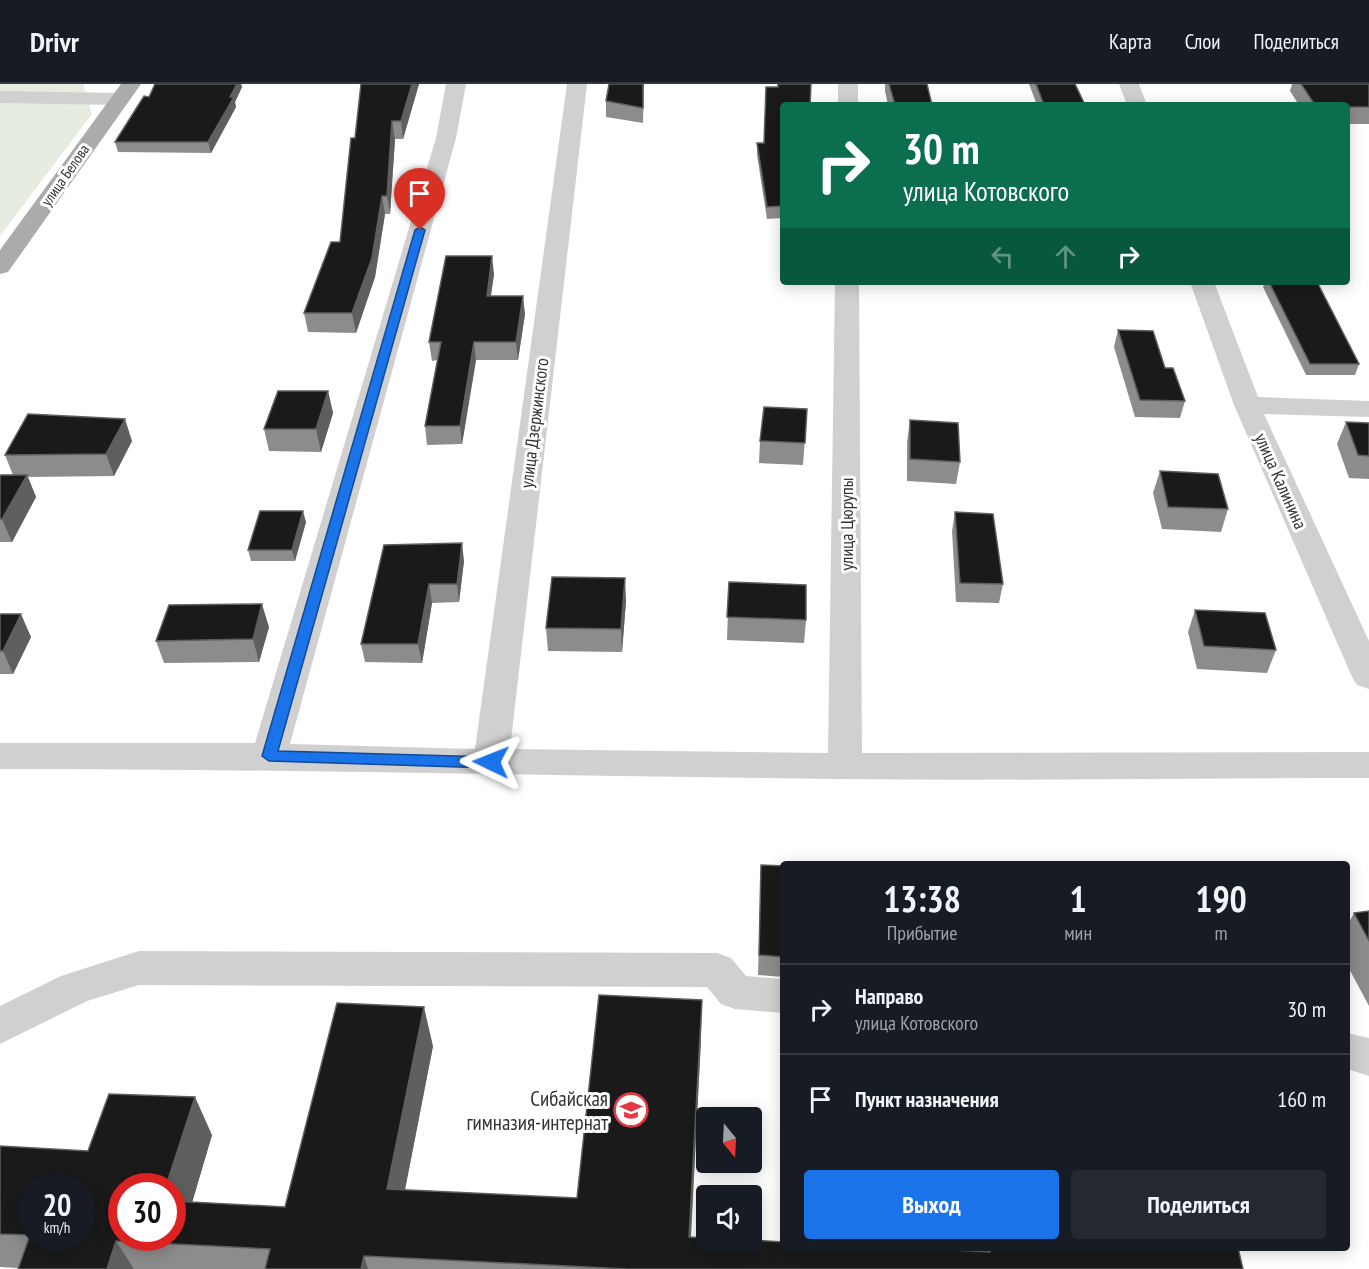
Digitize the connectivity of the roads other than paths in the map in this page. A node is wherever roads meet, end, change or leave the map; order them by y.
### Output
1 (456, 84) edge
2 (577, 84) edge
3 (848, 84) edge
4 (1129, 84) edge
5 (125, 92) edge
6 (0, 97) edge
7 (848, 102) edge
8 (1136, 102) edge
9 (0, 267) edge
10 (847, 285) edge
11 (1203, 285) edge
12 (1247, 405) junction
13 (1369, 409) edge
14 (1369, 677) edge
15 (0, 756) edge
16 (269, 756) junction
17 (491, 762) junction
18 (1369, 765) edge
19 (845, 766) junction
20 (780, 996) edge
21 (0, 1026) edge
22 (1350, 1052) edge
23 (1369, 1057) edge

1 - 16 street
2 - 17 street, улица Дзержинского
3 - 7 street
4 - 8 street
5 - 6 street
5 - 9 main road, улица Белова
10 - 19 street, улица Цюрупы
11 - 12 street, улица Калинина
12 - 13 street
12 - 14 street, улица Калинина
15 - 16 street
16 - 17 street
17 - 19 street
18 - 19 street
20 - 21 street
22 - 23 street

